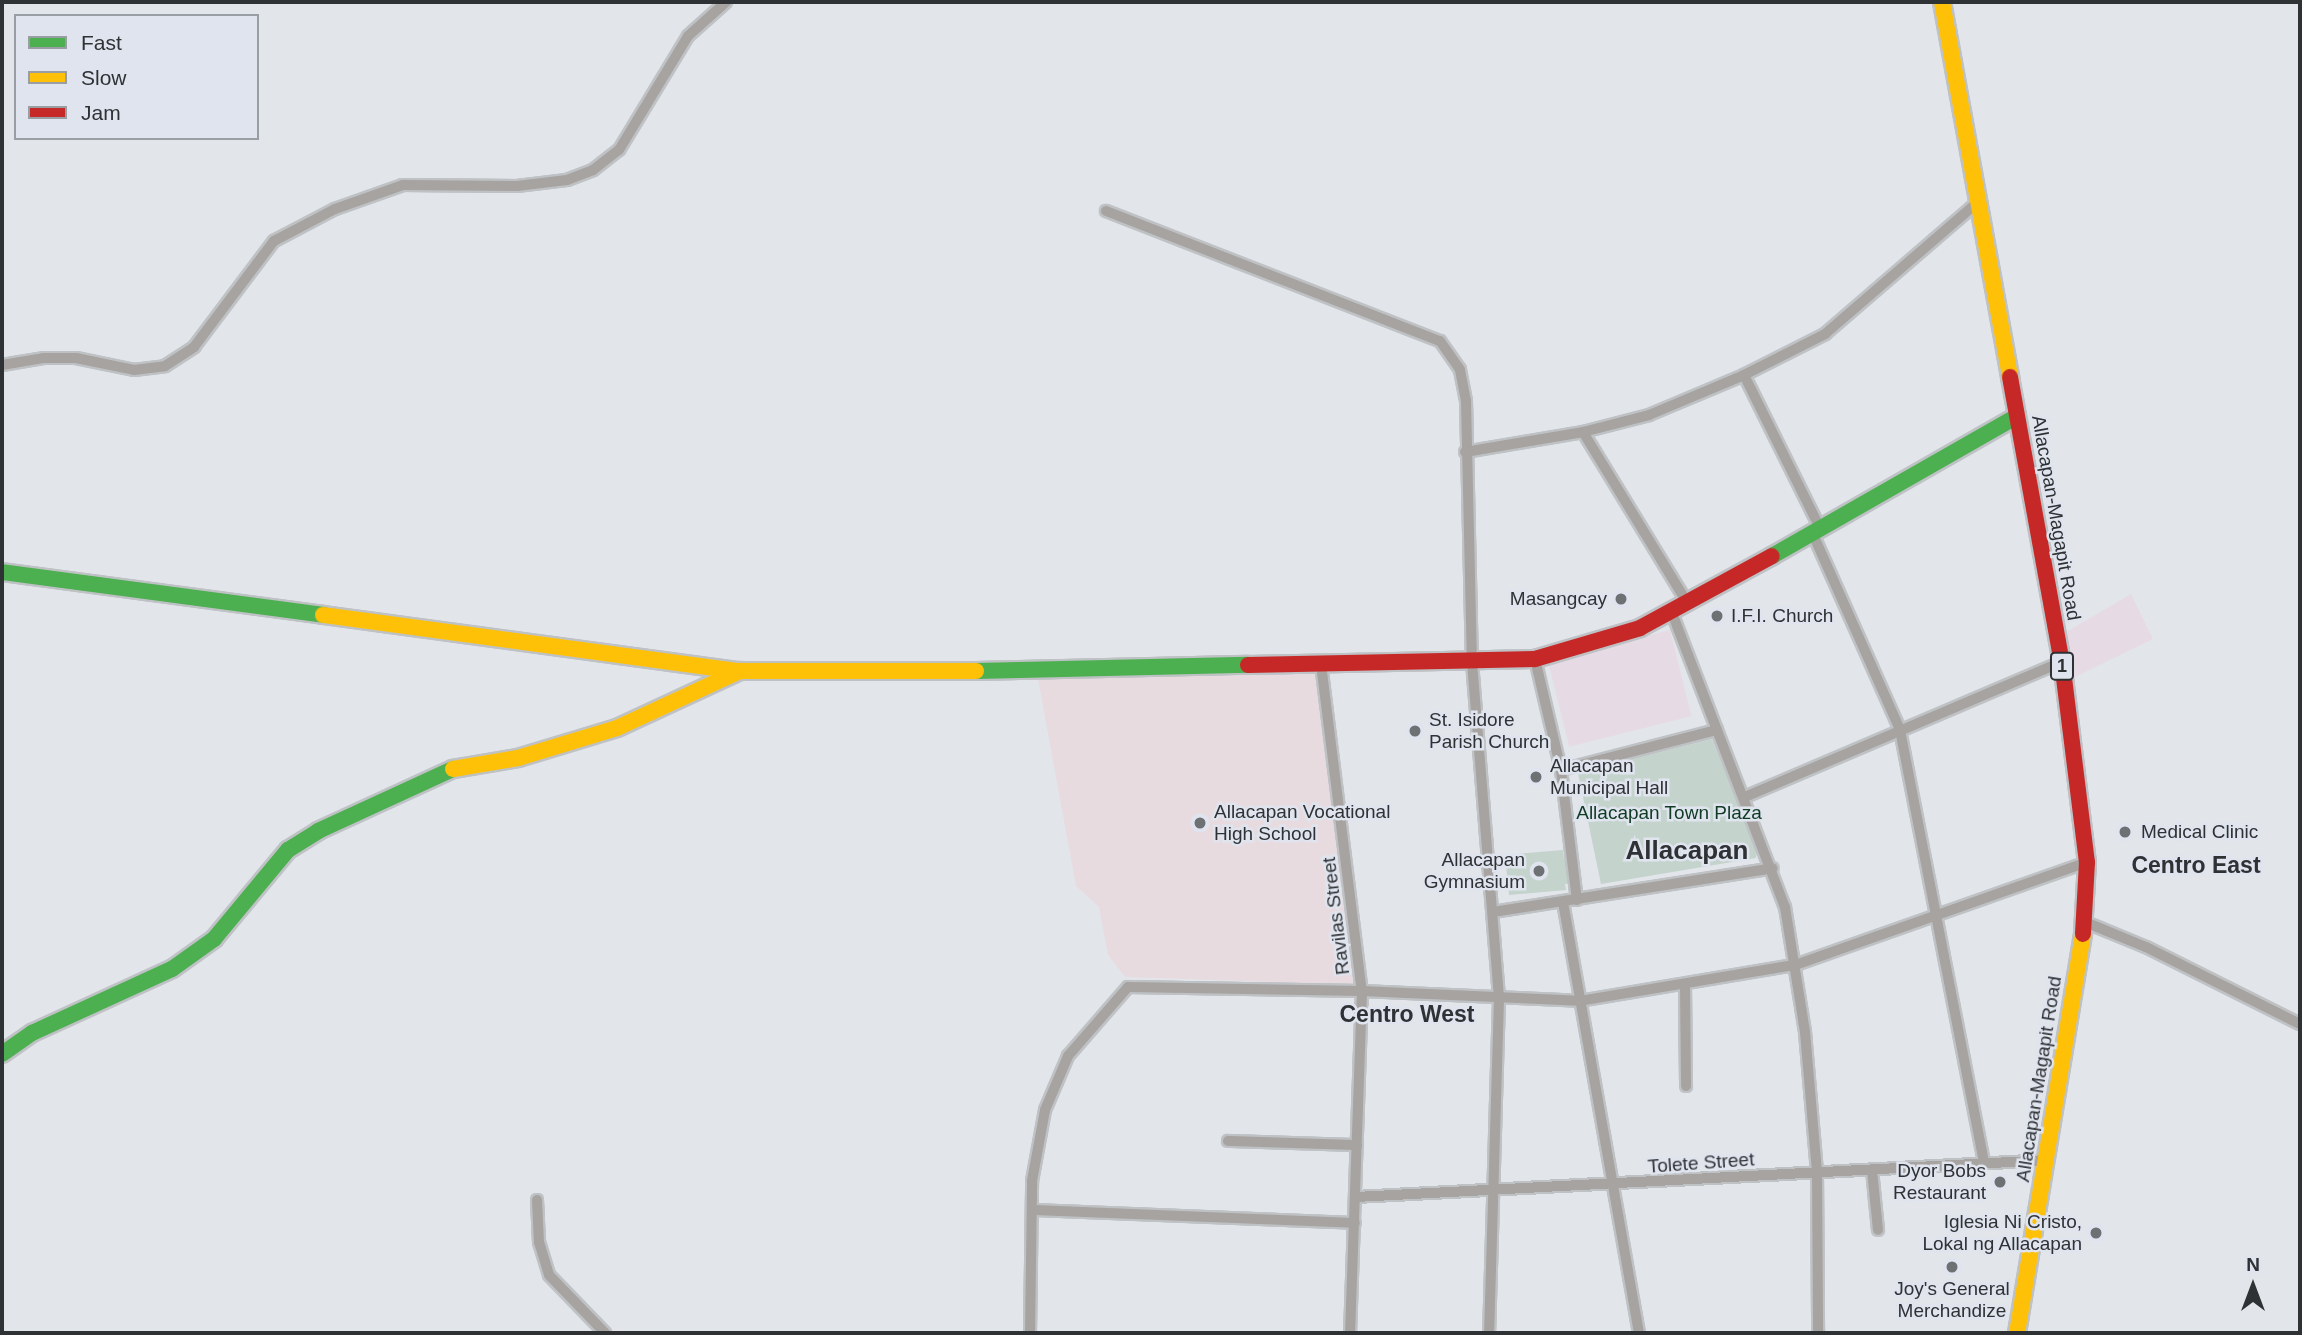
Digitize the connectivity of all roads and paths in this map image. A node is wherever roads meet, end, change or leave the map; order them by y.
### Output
1 (726, 2) edge
2 (1942, 2) edge
3 (1977, 204) junction
4 (1106, 211) dead end
5 (2, 365) edge
6 (1744, 375) junction
7 (2017, 417) junction
8 (1583, 432) junction
9 (1465, 452) junction
10 (1816, 530) junction
11 (2, 572) edge
12 (1688, 604) junction
13 (1672, 613) junction
14 (1535, 659) junction
15 (1472, 662) junction
16 (2062, 662) junction
17 (1321, 664) junction
18 (740, 671) junction
19 (1717, 730) junction
20 (1900, 730) junction
21 (1561, 770) junction
22 (1745, 797) junction
23 (2087, 862) junction
24 (1773, 868) junction
25 (1577, 900) junction
26 (1563, 902) junction
27 (1493, 912) junction
28 (1934, 916) junction
29 (2085, 922) junction
30 (1795, 965) junction
31 (1685, 986) junction
32 (1362, 990) junction
33 (1499, 999) junction
34 (1579, 1001) junction
35 (2300, 1024) edge
36 (2, 1055) edge
37 (1686, 1086) dead end
38 (1228, 1141) dead end
39 (1357, 1145) junction
40 (2048, 1160) junction
41 (1984, 1163) junction
42 (1872, 1170) junction
43 (1817, 1173) junction
44 (1613, 1186) junction
45 (1497, 1188) junction
46 (1356, 1197) junction
47 (537, 1200) dead end
48 (1033, 1210) junction
49 (1355, 1223) junction
50 (1878, 1230) dead end
51 (605, 1333) edge
52 (1030, 1333) edge
53 (1350, 1333) edge
54 (1489, 1333) edge
55 (1639, 1333) edge
56 (1818, 1333) edge
57 (2017, 1333) edge

1 - 5 street
2 - 3 main road, Allacapan-Magapit Road / 1
3 - 6 street
3 - 7 main road, Allacapan-Magapit Road / 1
4 - 9 street
6 - 8 street
6 - 10 street
7 - 10 main road
7 - 16 main road, Allacapan-Magapit Road / 1
8 - 9 street
8 - 12 street
9 - 15 street
10 - 12 main road
10 - 20 street
11 - 18 main road
12 - 13 main road
13 - 14 main road
13 - 19 street
14 - 15 main road
14 - 21 street
15 - 17 main road
15 - 27 street
16 - 20 street
16 - 23 main road, Allacapan-Magapit Road / 1
17 - 18 main road
17 - 32 street, Ravilas Street
18 - 36 main road
19 - 21 street
19 - 22 street
20 - 22 street
20 - 28 street
21 - 25 street
22 - 24 street
23 - 28 street
23 - 29 main road, Allacapan-Magapit Road / 1
24 - 25 street
24 - 30 street
25 - 26 street
26 - 27 street
26 - 34 street
27 - 33 street
28 - 30 street
28 - 41 street
29 - 35 street
29 - 40 main road, Allacapan-Magapit Road / 1
30 - 31 street
30 - 43 street
31 - 34 street
31 - 37 street
32 - 33 street
32 - 39 street, Ravilas Street
32 - 48 street
33 - 34 street
33 - 45 street
34 - 44 street
38 - 39 street
39 - 46 street, Ravilas Street
40 - 41 street, Tolete Street
40 - 57 main road, Allacapan-Magapit Road / 1
41 - 42 street, Tolete Street
42 - 43 street, Tolete Street
42 - 50 street
43 - 44 street, Tolete Street
43 - 56 street
44 - 45 street, Tolete Street
44 - 55 street
45 - 46 street, Tolete Street
45 - 54 street
46 - 49 street, Ravilas Street
47 - 51 street
48 - 49 street
48 - 52 street
49 - 53 street, Ravilas Street

